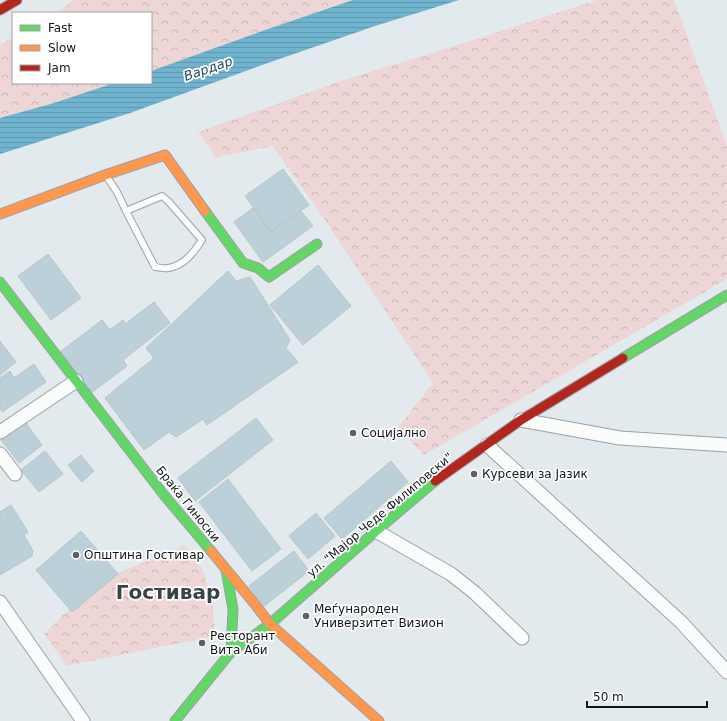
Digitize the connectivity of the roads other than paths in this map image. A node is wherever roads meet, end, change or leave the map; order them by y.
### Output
1 (17, 0) edge
2 (0, 10) edge
3 (105, 175) junction
4 (126, 211) junction
5 (0, 214) edge
6 (317, 244) dead end
7 (0, 282) edge
8 (727, 295) edge
9 (76, 381) junction
10 (521, 420) junction
11 (0, 432) edge
12 (487, 445) junction
13 (727, 445) edge
14 (0, 454) edge
15 (16, 474) dead end
16 (376, 531) junction
17 (226, 569) junction
18 (0, 602) edge
19 (270, 624) junction
20 (522, 638) dead end
21 (231, 652) junction
22 (727, 672) edge
23 (83, 721) edge
24 (175, 721) edge
25 (379, 721) edge

1 - 2 street
3 - 4 lane
3 - 5 street
3 - 6 street
4 - 4 lane
7 - 9 street, Браќа Гиноски
8 - 10 street, ул. "Мајор Чеде Филиповски"
9 - 11 street
9 - 17 street, Браќа Гиноски
10 - 12 street, ул. "Мајор Чеде Филиповски"
10 - 13 street
12 - 16 street, ул. "Мајор Чеде Филиповски"
12 - 22 street
14 - 15 street
16 - 19 street, ул. "Мајор Чеде Филиповски"
16 - 20 street
17 - 19 street, Браќа Гиноски
17 - 21 street
18 - 23 street
19 - 21 street, ул. "Мајор Чеде Филиповски"
19 - 25 street, Браќа Гиноски
21 - 24 street, ул. "Мајор Чеде Филиповски"

